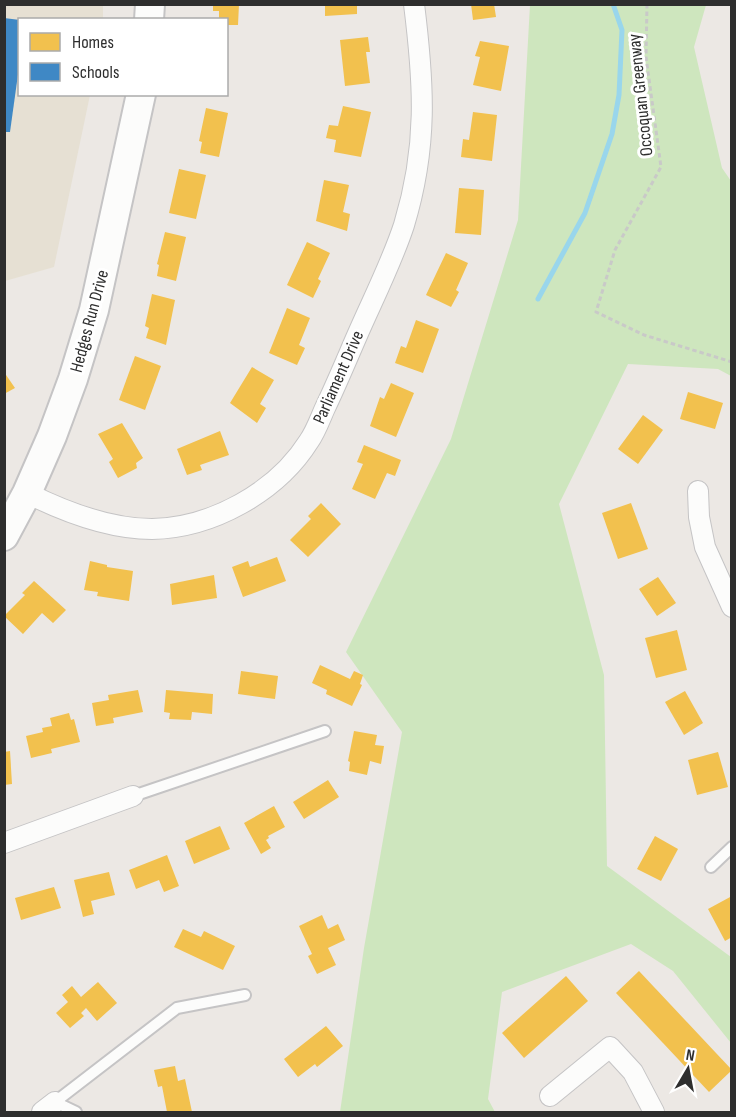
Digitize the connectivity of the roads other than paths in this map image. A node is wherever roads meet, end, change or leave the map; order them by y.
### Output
1 (414, 4) edge
2 (141, 96) edge
3 (698, 491) dead end
4 (27, 493) junction
5 (4, 536) edge
6 (732, 607) edge
7 (325, 731) dead end
8 (133, 796) joint
9 (4, 843) edge
10 (732, 847) edge
11 (711, 867) dead end
12 (245, 995) dead end
13 (550, 1096) dead end
14 (49, 1107) edge
15 (76, 1113) edge
16 (654, 1113) edge

1 - 4 street, Parliament Drive
2 - 4 street, Hedges Run Drive
3 - 6 street
4 - 5 street, Hedges Run Drive
7 - 8 lane
8 - 9 street
10 - 11 lane
12 - 14 lane
13 - 16 street
14 - 15 lane

